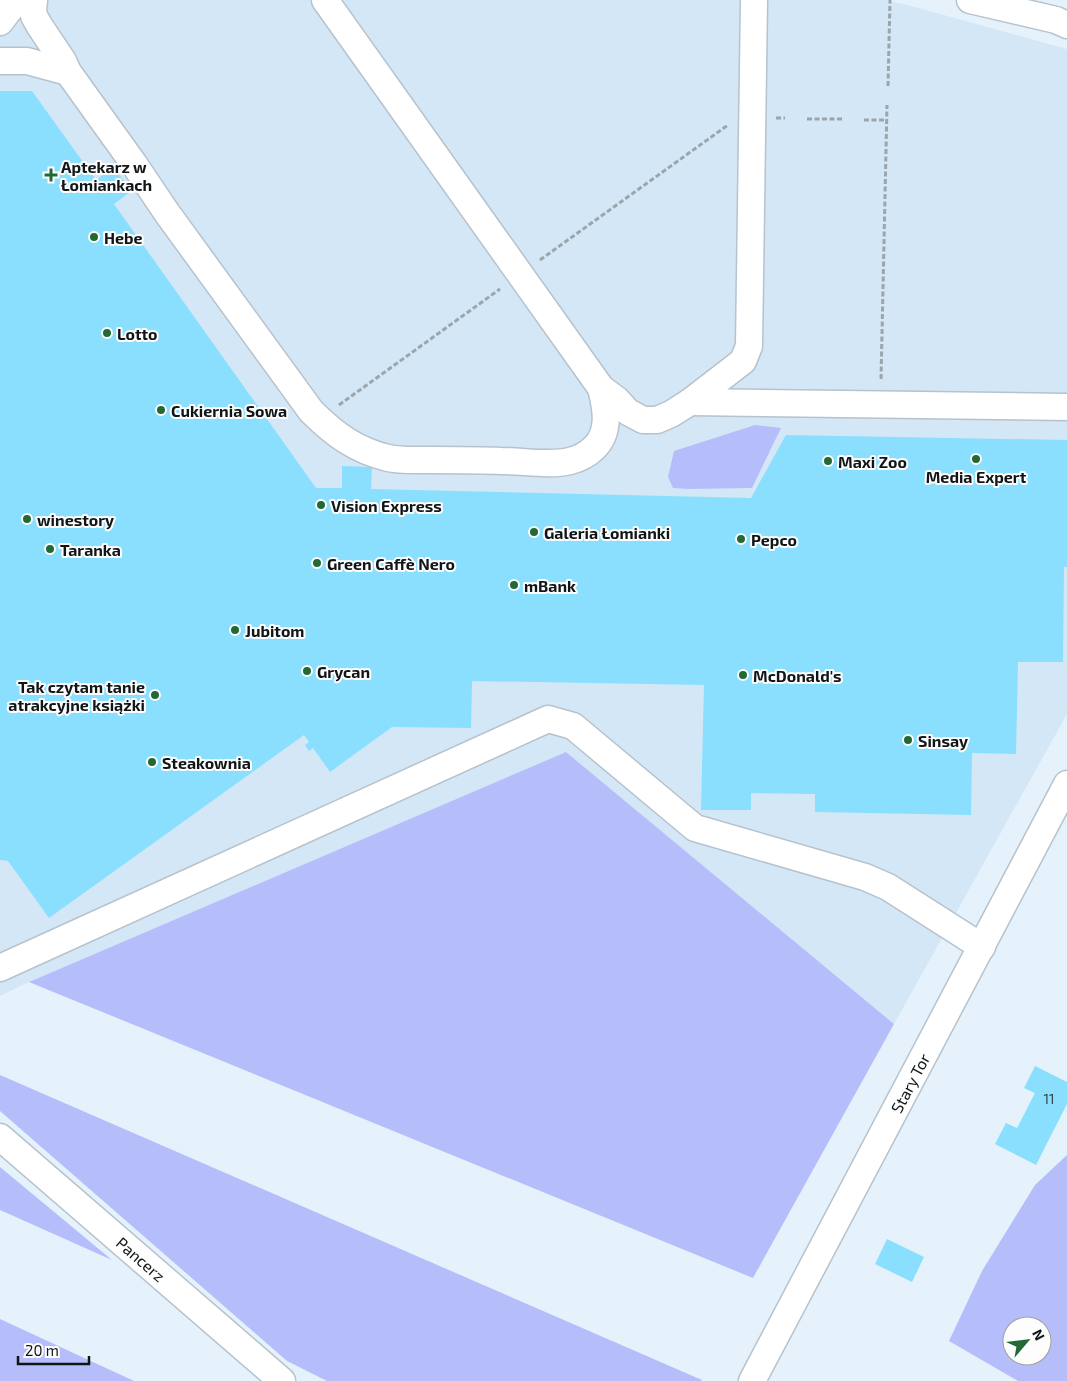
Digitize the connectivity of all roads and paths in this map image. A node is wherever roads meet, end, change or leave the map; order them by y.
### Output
1 (18, 0) edge
2 (34, 0) edge
3 (325, 0) edge
4 (754, 0) edge
5 (890, 0) edge
6 (970, 0) edge
7 (1063, 21) edge
8 (0, 22) edge
9 (0, 61) edge
10 (68, 72) junction
11 (888, 86) dead end
12 (887, 105) dead end
13 (807, 119) dead end
14 (843, 119) dead end
15 (735, 120) dead end
16 (864, 120) dead end
17 (887, 120) junction
18 (539, 261) dead end
19 (502, 287) dead end
20 (881, 385) dead end
21 (601, 388) junction
22 (690, 402) junction
23 (335, 407) dead end
24 (1067, 407) edge
25 (1067, 784) edge
26 (982, 947) junction
27 (0, 968) edge
28 (0, 1137) edge
29 (282, 1381) edge
30 (752, 1381) edge

1 - 8 street
2 - 10 street
3 - 21 street
4 - 22 street
5 - 11 path
6 - 7 street
9 - 10 street
10 - 21 street
12 - 17 path
13 - 14 path
15 - 18 path
16 - 17 path
17 - 20 path
19 - 23 path
21 - 22 street
22 - 24 street
25 - 26 street, Stary Tor
26 - 27 street
26 - 30 street, Stary Tor
28 - 29 street, Pancerz

